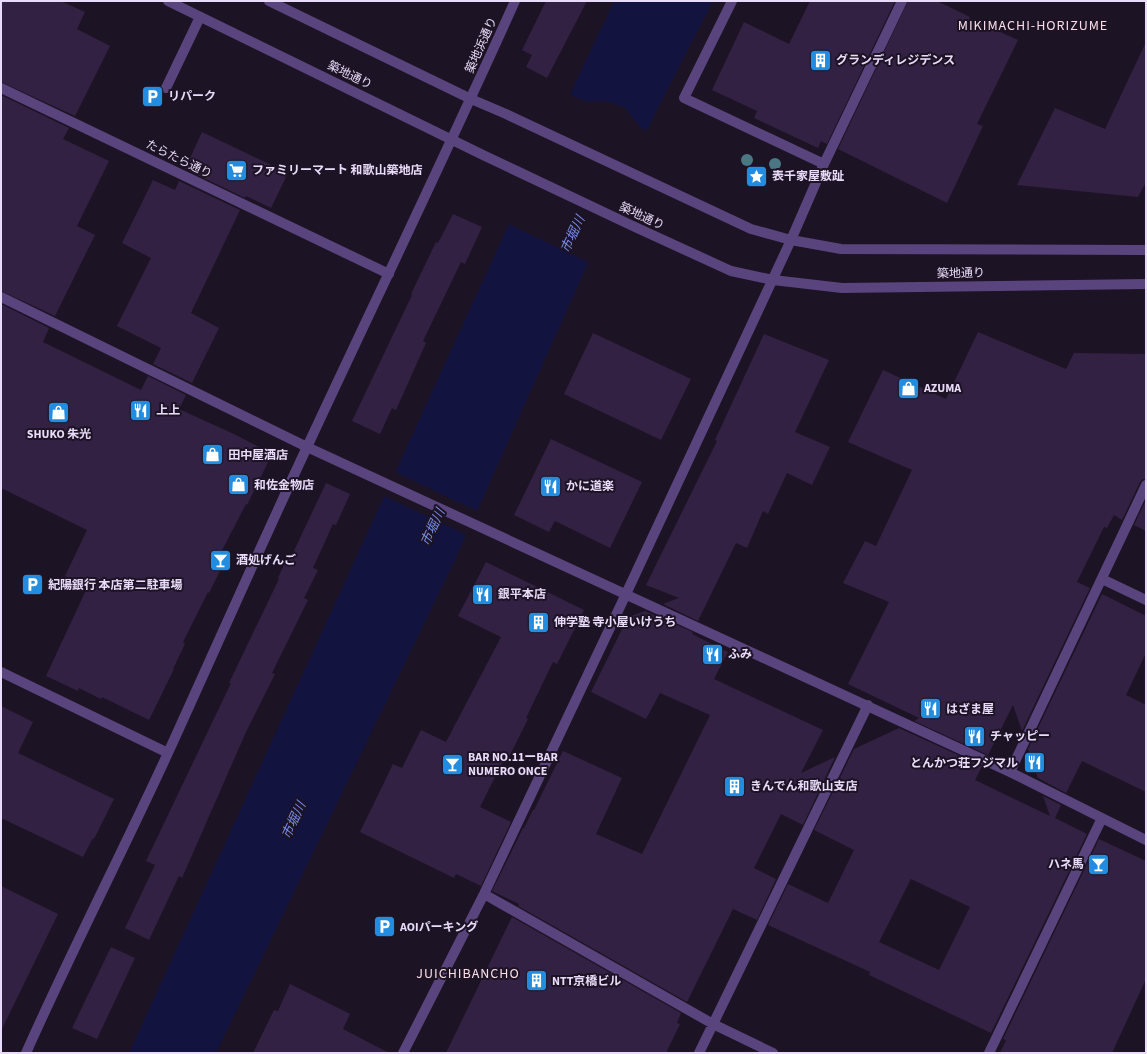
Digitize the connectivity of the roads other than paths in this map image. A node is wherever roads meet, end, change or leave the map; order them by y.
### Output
1 (168, 1) edge
2 (269, 1) edge
3 (515, 1) edge
4 (732, 1) edge
5 (902, 1) edge
6 (200, 17) junction
7 (1, 88) edge
8 (166, 88) dead end
9 (471, 99) junction
10 (451, 139) junction
11 (824, 164) junction
12 (791, 240) junction
13 (1146, 250) edge
14 (389, 274) junction
15 (773, 280) junction
16 (1146, 284) edge
17 (1, 297) edge
18 (307, 447) junction
19 (1146, 485) edge
20 (1102, 579) junction
21 (626, 594) junction
22 (1146, 600) edge
23 (1, 672) edge
24 (868, 705) junction
25 (168, 753) junction
26 (1010, 772) junction
27 (1102, 818) junction
28 (1146, 840) edge
29 (484, 894) junction
30 (713, 1024) junction
31 (26, 1053) edge
32 (403, 1053) edge
33 (699, 1053) edge
34 (773, 1053) edge
35 (989, 1053) edge

1 - 6 street, 築地通り
2 - 9 street, 築地通り
3 - 9 street, 築地浜通り
4 - 11 street
5 - 11 street
6 - 8 street
6 - 10 street, 築地通り
7 - 14 street, たらたら通り
9 - 10 street, 築地浜通り
9 - 12 street, 築地通り
10 - 14 street, 築地浜通り
10 - 15 street, 築地通り
11 - 12 street
12 - 13 street, 築地通り
12 - 15 street
14 - 18 street, 築地浜通り
15 - 16 street, 築地通り
15 - 21 street
17 - 18 street
18 - 21 street
18 - 25 street, 築地浜通り
19 - 20 street
20 - 22 street
20 - 26 street
21 - 24 street
21 - 29 street
23 - 25 street
24 - 26 street
24 - 30 street
25 - 31 street, 築地浜通り
26 - 27 street
27 - 28 street
27 - 35 street
29 - 30 street
29 - 32 street
30 - 33 street
30 - 34 street

